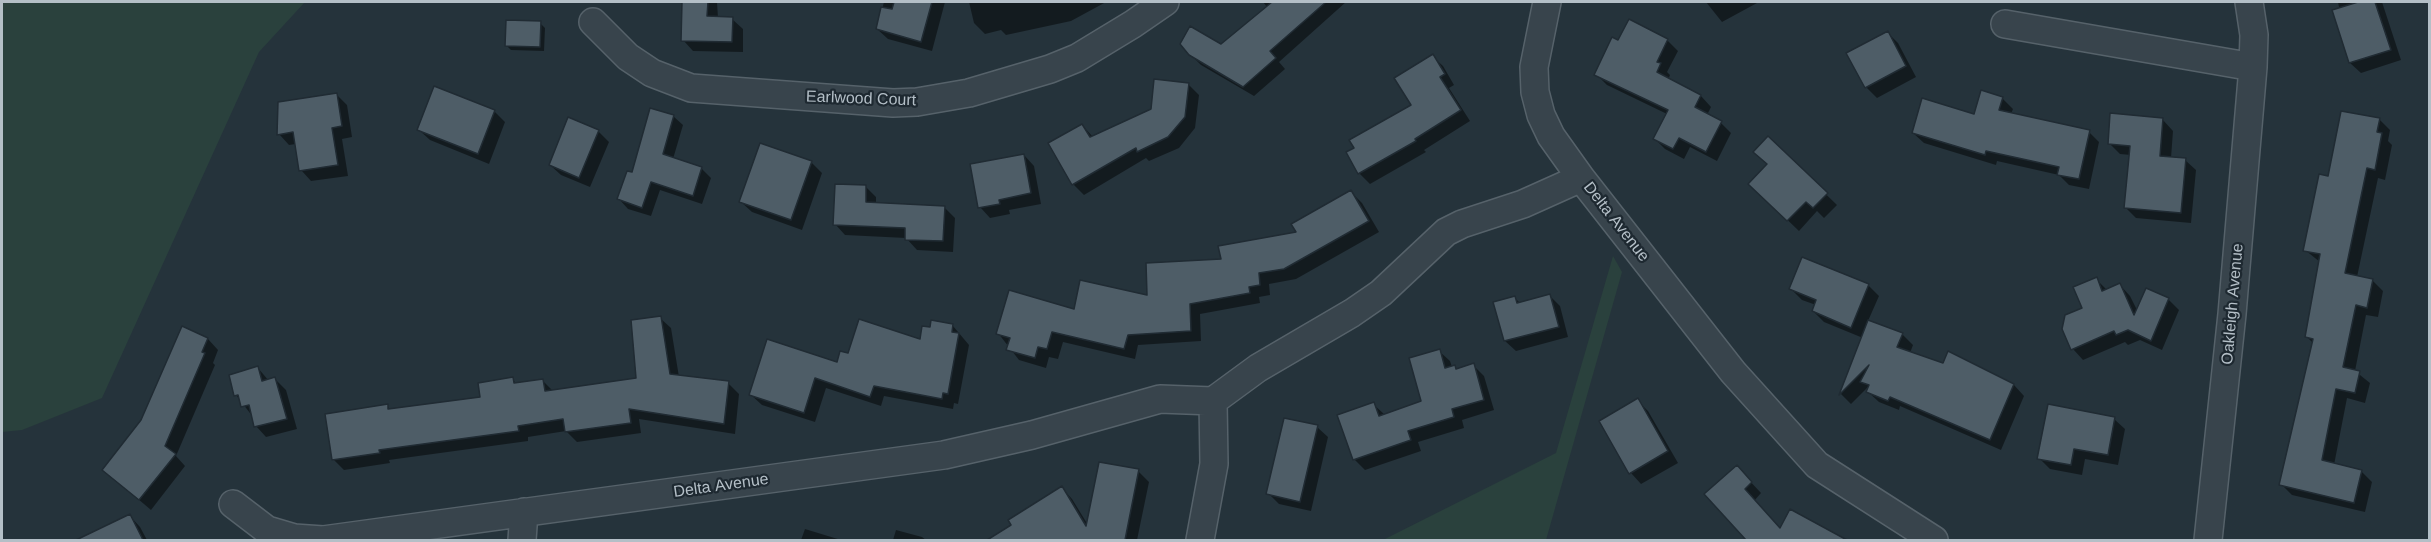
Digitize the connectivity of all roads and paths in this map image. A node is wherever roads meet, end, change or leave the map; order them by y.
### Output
1 (1165, 2) edge
2 (1547, 2) edge
3 (2249, 2) edge
4 (593, 22) dead end
5 (2005, 24) dead end
6 (2253, 67) junction
7 (1581, 178) junction
8 (1213, 401) junction
9 (233, 504) dead end
10 (524, 512) junction
11 (522, 540) edge
12 (1200, 540) edge
13 (1934, 540) edge
14 (2208, 540) edge

1 - 4 street, Earlwood Court
2 - 7 street
3 - 6 street, Oakleigh Avenue
5 - 6 street
6 - 14 street, Oakleigh Avenue
7 - 8 street, Delta Avenue
7 - 13 street, Delta Avenue
8 - 10 street, Delta Avenue
8 - 12 street
9 - 10 street, Delta Avenue
10 - 11 street

